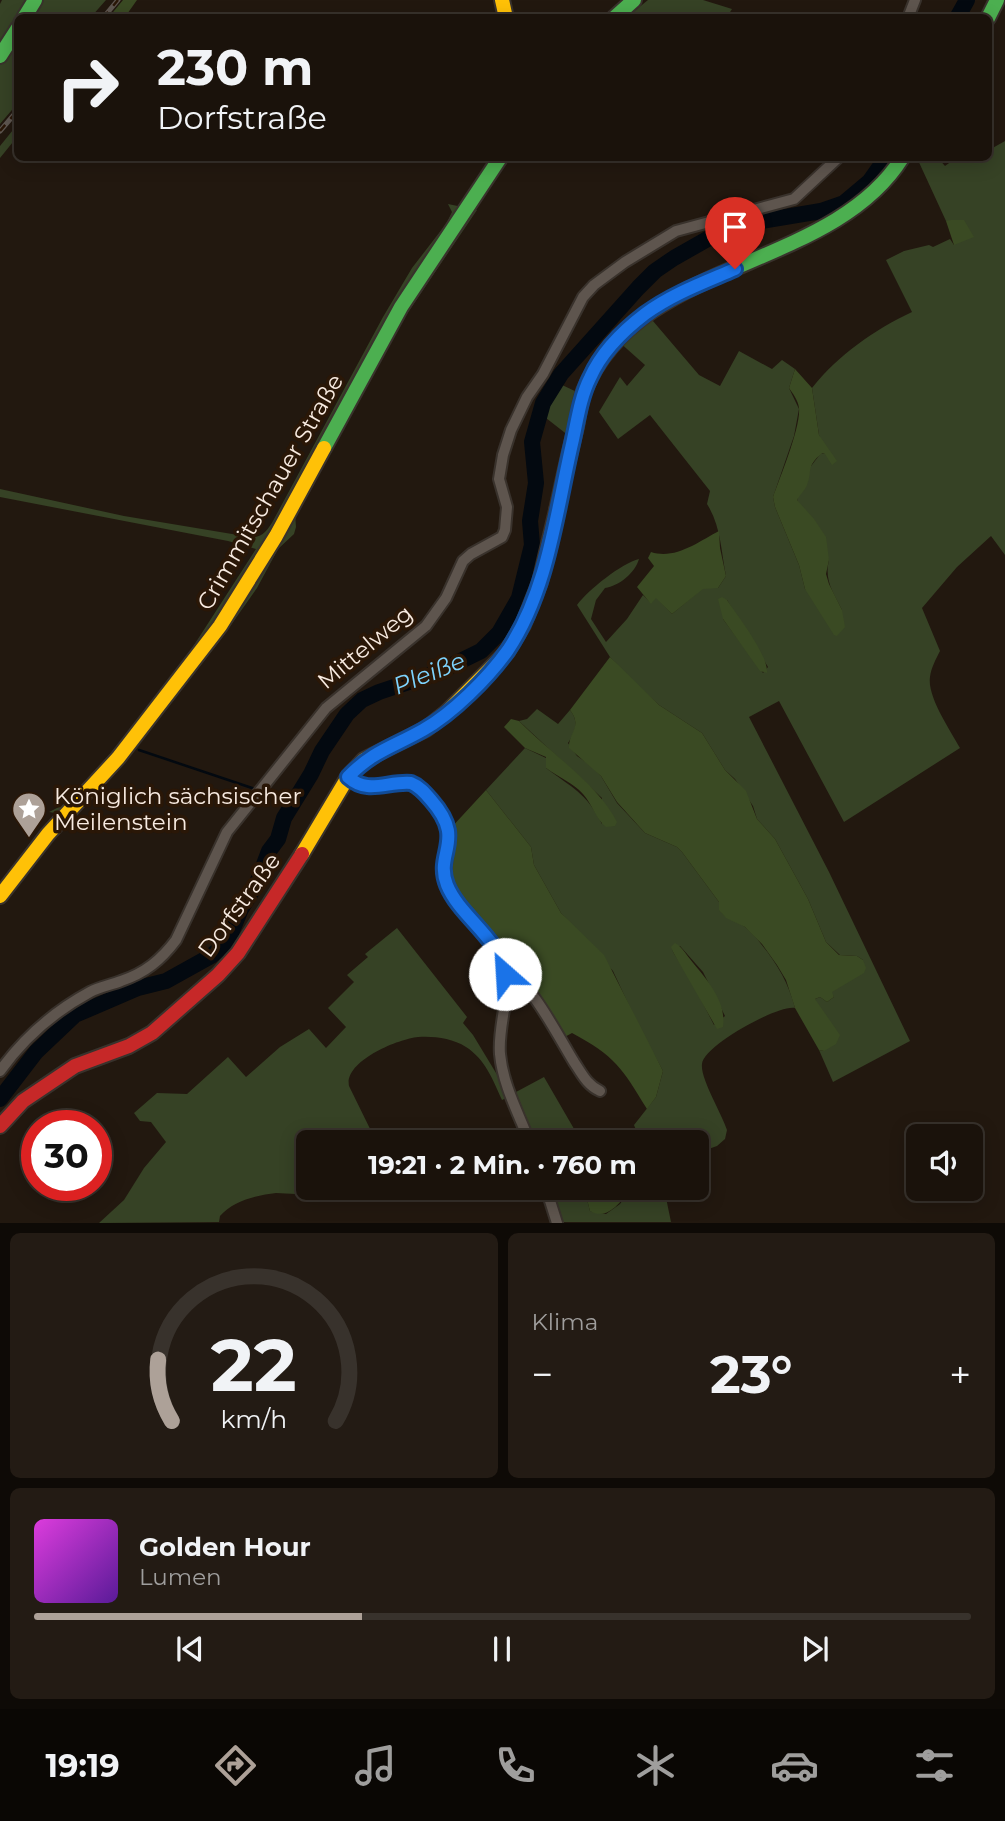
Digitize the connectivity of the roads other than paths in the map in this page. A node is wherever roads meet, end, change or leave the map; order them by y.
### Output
1 (634, 0) edge
2 (618, 14) edge
3 (14, 35) edge
4 (0, 56) edge
5 (498, 161) edge
6 (835, 161) edge
7 (900, 161) edge
8 (348, 777) junction
9 (0, 896) edge
10 (505, 969) junction
11 (0, 1071) edge
12 (600, 1091) dead end
13 (0, 1126) edge
14 (525, 1130) edge
15 (550, 1200) edge
16 (557, 1223) edge

1 - 2 street
3 - 4 street
5 - 9 street, Crimmitschauer Straße
6 - 11 street, Mittelweg
7 - 8 street, Dorfstraße
8 - 10 street
8 - 13 street, Dorfstraße
10 - 12 street
10 - 14 street
15 - 16 street

